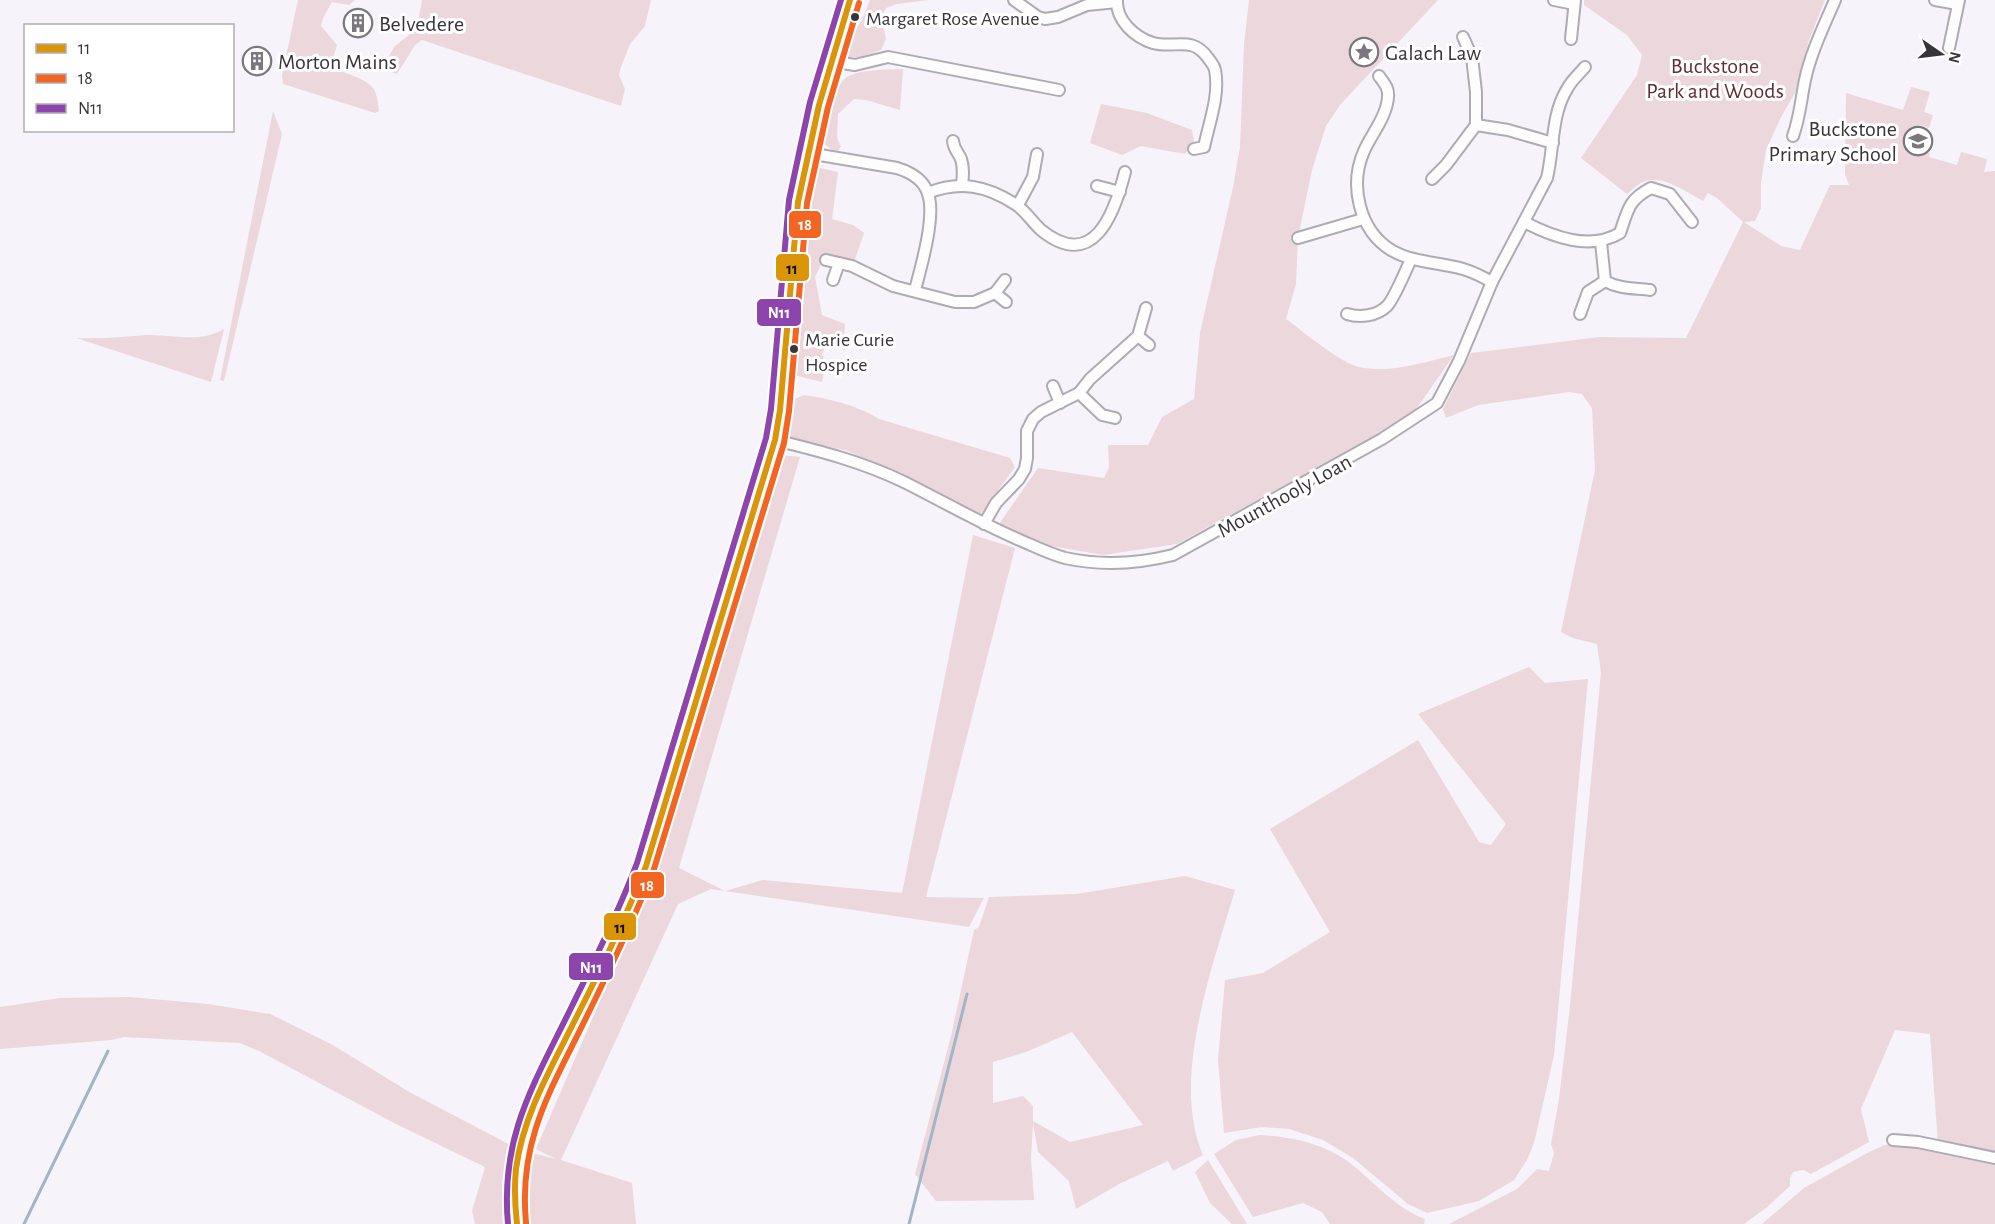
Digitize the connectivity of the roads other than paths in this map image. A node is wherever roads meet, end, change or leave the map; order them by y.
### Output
1 (850, 0) edge
2 (1014, 0) edge
3 (1554, 0) edge
4 (1835, 0) edge
5 (1935, 0) edge
6 (1117, 1) edge
7 (1574, 2) edge
8 (1959, 2) edge
9 (1463, 37) dead end
10 (1571, 39) dead end
11 (1948, 48) dead end
12 (830, 62) junction
13 (1586, 67) dead end
14 (1379, 76) dead end
15 (1059, 90) dead end
16 (1476, 125) junction
17 (1791, 138) dead end
18 (954, 141) dead end
19 (1553, 143) junction
20 (1194, 149) dead end
21 (808, 153) junction
22 (972, 153) dead end
23 (960, 157) junction
24 (1032, 160) dead end
25 (1125, 172) dead end
26 (1432, 179) dead end
27 (962, 185) junction
28 (1097, 186) dead end
29 (1120, 192) junction
30 (928, 193) junction
31 (1018, 205) junction
32 (1363, 219) junction
33 (1524, 222) junction
34 (1692, 222) dead end
35 (1298, 238) dead end
36 (1601, 242) junction
37 (826, 260) dead end
38 (1411, 260) junction
39 (839, 263) junction
40 (833, 280) dead end
41 (1005, 280) dead end
42 (1605, 281) junction
43 (1492, 282) junction
44 (915, 290) junction
45 (1650, 290) dead end
46 (995, 293) junction
47 (1006, 302) dead end
48 (1146, 308) dead end
49 (1347, 314) dead end
50 (1580, 314) dead end
51 (1138, 336) junction
52 (1149, 345) dead end
53 (1053, 386) dead end
54 (1079, 393) junction
55 (1060, 403) junction
56 (1115, 418) dead end
57 (775, 440) junction
58 (984, 524) junction
59 (1893, 1140) dead end
60 (1995, 1158) edge
61 (517, 1224) edge

1 - 12 main road
2 - 6 street
3 - 7 street
4 - 17 street
5 - 8 street
6 - 20 street
7 - 10 street
8 - 11 street
9 - 16 street
12 - 15 street
12 - 21 main road
13 - 19 street, Mounthooly Loan
14 - 32 street
16 - 19 street
16 - 26 street
18 - 23 street
19 - 33 street, Mounthooly Loan
21 - 30 street
21 - 57 main road
22 - 23 street
23 - 27 street
24 - 31 street
25 - 29 street
27 - 30 street
27 - 31 street
28 - 29 street
29 - 31 street
30 - 44 street
32 - 35 street
32 - 38 street
33 - 36 street
33 - 43 street, Mounthooly Loan
34 - 36 street
36 - 42 street
37 - 39 street
38 - 43 street
38 - 49 street
39 - 40 street
39 - 44 street
41 - 46 street
42 - 45 street
42 - 50 street
43 - 58 street, Mounthooly Loan
44 - 46 street
46 - 47 street
48 - 51 street
51 - 52 street
51 - 54 street
53 - 55 street
54 - 55 street
54 - 56 street
55 - 58 street
57 - 58 street, Mounthooly Loan
57 - 61 main road
59 - 60 street

